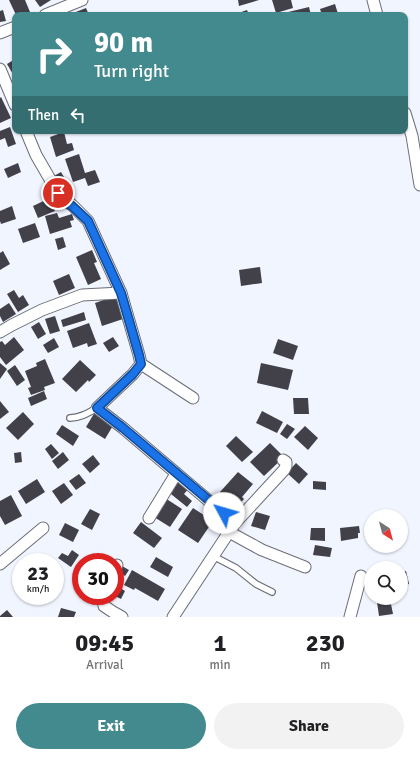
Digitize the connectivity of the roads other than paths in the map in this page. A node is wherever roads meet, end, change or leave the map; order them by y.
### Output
1 (82, 0) edge
2 (373, 0) edge
3 (52, 12) edge
4 (376, 12) edge
5 (12, 28) edge
6 (0, 33) edge
7 (0, 69) edge
8 (12, 98) edge
9 (408, 123) edge
10 (27, 134) edge
11 (420, 185) edge
12 (121, 293) junction
13 (0, 332) edge
14 (141, 364) junction
15 (193, 398) dead end
16 (97, 408) junction
17 (70, 418) dead end
18 (283, 460) dead end
19 (176, 474) junction
20 (149, 518) dead end
21 (235, 523) junction
22 (43, 528) dead end
23 (229, 532) junction
24 (213, 556) junction
25 (0, 564) edge
26 (305, 567) dead end
27 (360, 576) dead end
28 (272, 592) dead end
29 (104, 605) edge
30 (122, 617) edge
31 (173, 617) edge
32 (350, 617) edge

1 - 3 street
2 - 4 street
5 - 6 street
7 - 8 street
9 - 11 street
10 - 12 street
12 - 13 street
12 - 14 street
14 - 15 street
14 - 16 street
16 - 17 lane
16 - 19 street
18 - 21 street
19 - 20 street
19 - 21 street
21 - 23 street
22 - 25 street
23 - 24 street
23 - 26 street
24 - 28 lane
24 - 31 street
27 - 32 street
29 - 30 street

